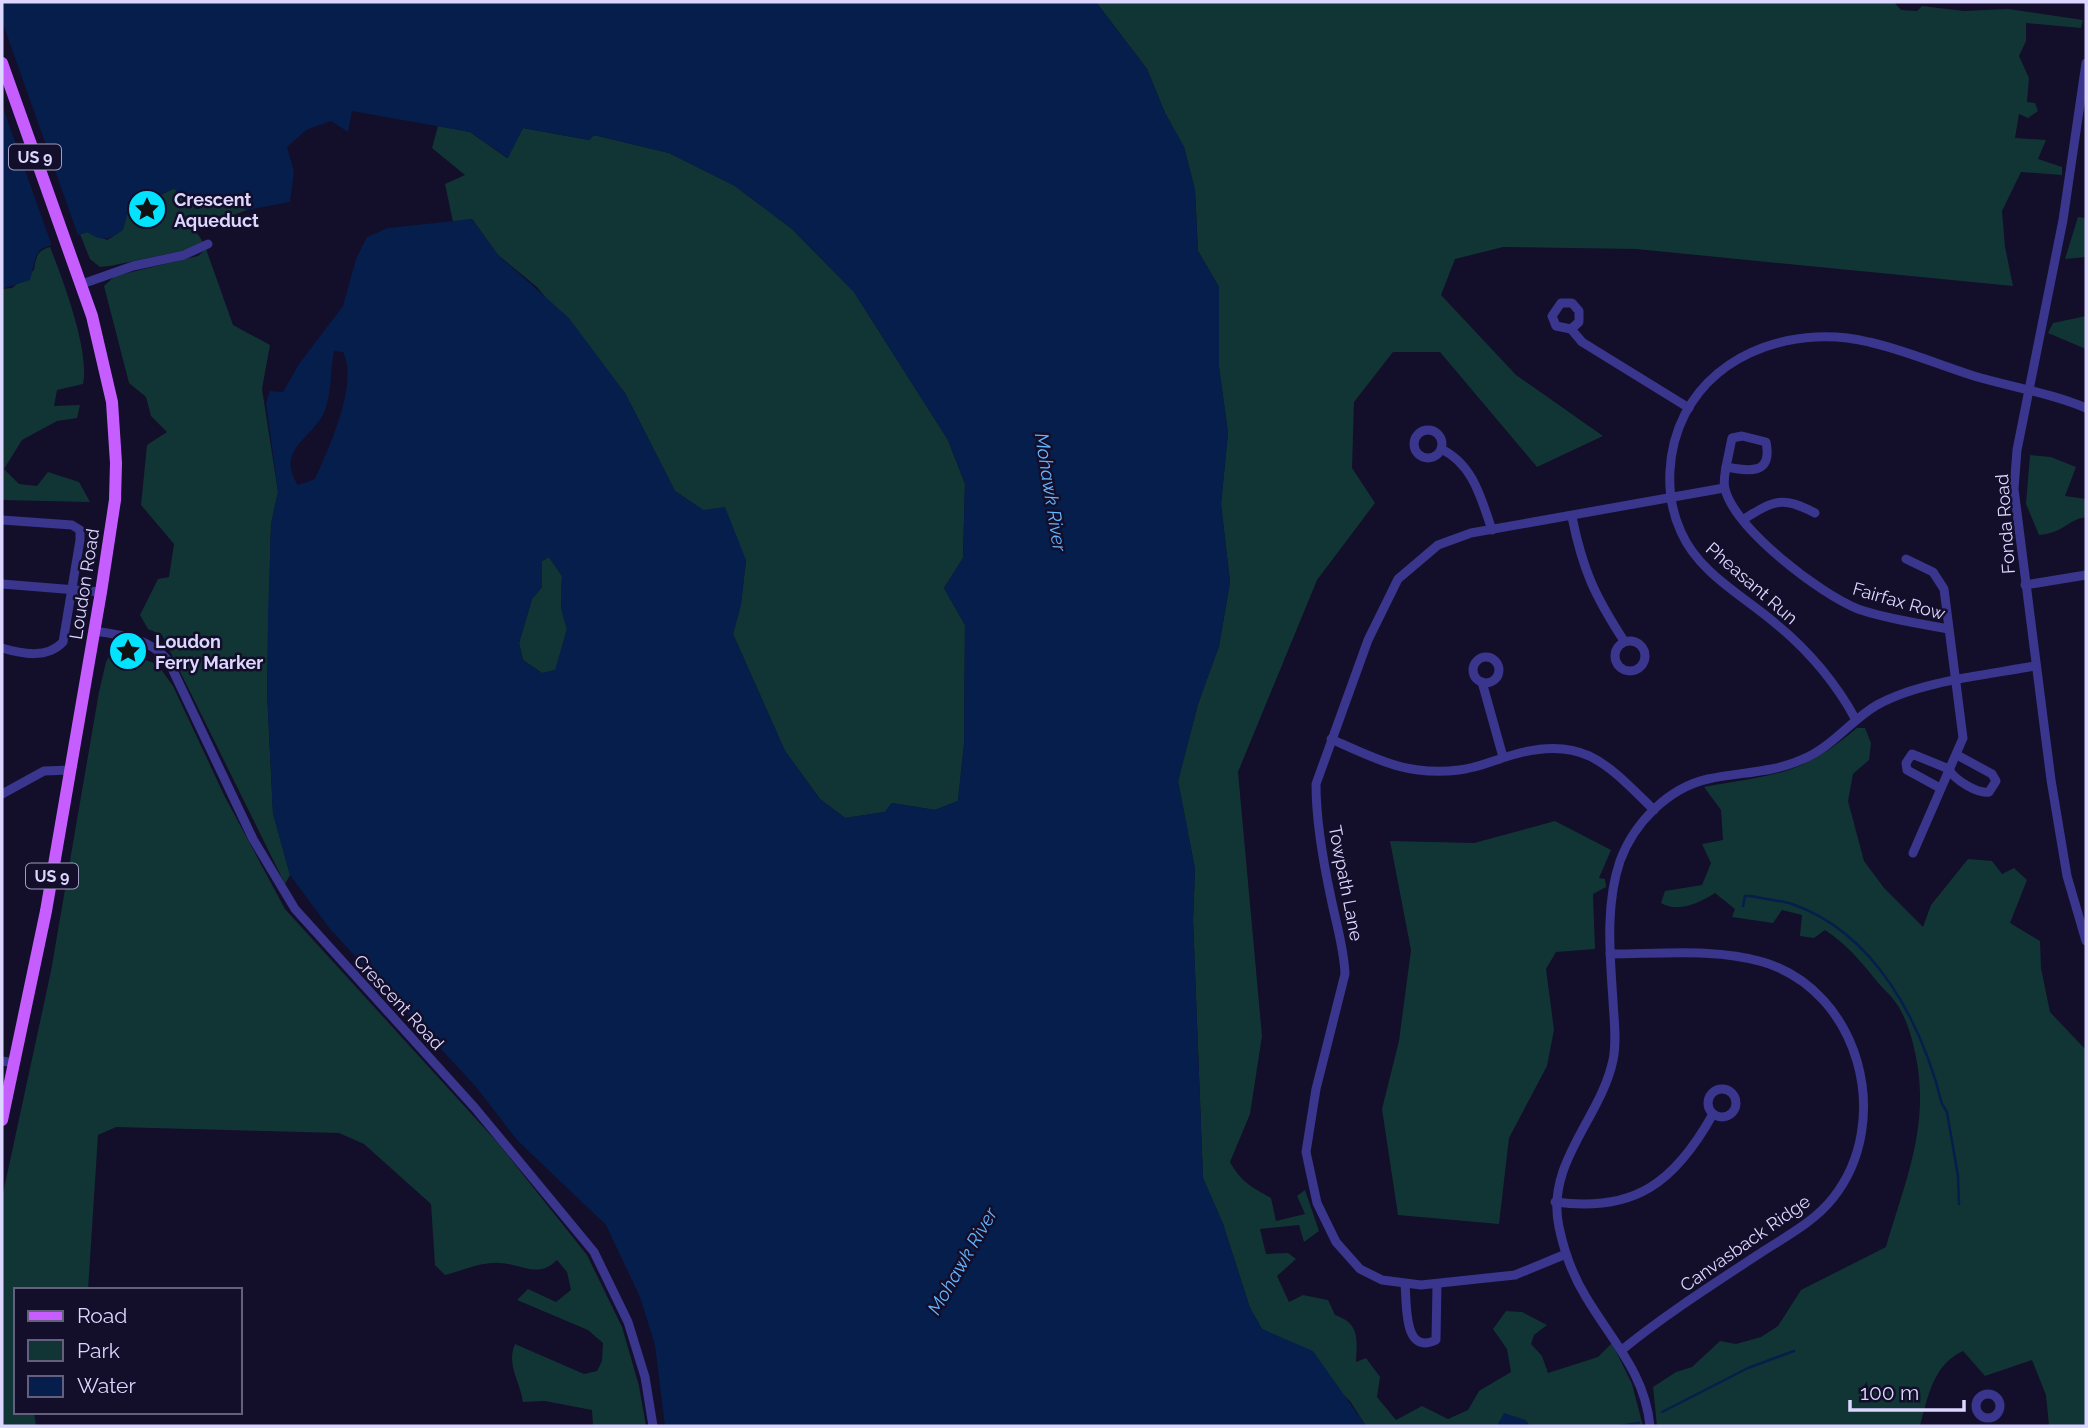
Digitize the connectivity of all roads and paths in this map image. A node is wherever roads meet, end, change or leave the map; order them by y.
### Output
1 (2, 63) edge
2 (2086, 63) edge
3 (208, 244) dead end
4 (82, 284) junction
5 (1571, 329) dead end
6 (2029, 391) junction
7 (1689, 408) junction
8 (2086, 408) edge
9 (1441, 449) dead end
10 (1726, 467) junction
11 (1724, 488) junction
12 (1672, 498) junction
13 (1815, 513) dead end
14 (1572, 517) junction
15 (1744, 519) junction
16 (2, 520) edge
17 (1492, 530) junction
18 (1906, 559) dead end
19 (2086, 575) edge
20 (2, 584) edge
21 (2025, 585) junction
22 (74, 590) junction
23 (101, 592) junction
24 (1948, 629) junction
25 (94, 631) junction
26 (1624, 641) dead end
27 (2, 648) edge
28 (2035, 666) junction
29 (1955, 681) junction
30 (1482, 682) dead end
31 (1856, 720) junction
32 (1331, 739) junction
33 (1957, 755) junction
34 (1503, 757) junction
35 (1949, 769) junction
36 (70, 770) junction
37 (1940, 788) junction
38 (2, 794) edge
39 (1654, 810) junction
40 (1913, 853) dead end
41 (2086, 941) edge
42 (1609, 954) junction
43 (8, 1062) edge
44 (1713, 1114) dead end
45 (2, 1119) edge
46 (1555, 1202) junction
47 (1566, 1254) junction
48 (1405, 1283) junction
49 (1437, 1284) junction
50 (1623, 1349) junction
51 (653, 1426) edge
52 (1650, 1426) edge

1 - 4 main road, Loudon Road / US 9
2 - 6 street, Fonda Road
3 - 4 street
4 - 23 main road, Loudon Road / US 9
5 - 7 street
6 - 7 street, Pheasant Run
6 - 8 street, Pheasant Run
6 - 21 street, Fonda Road
7 - 12 street, Pheasant Run
9 - 17 street
10 - 10 street
10 - 11 street
11 - 12 street
11 - 15 street, Fairfax Row
12 - 14 street, Towpath Lane
12 - 31 street, Pheasant Run
13 - 15 street
14 - 17 street, Towpath Lane
14 - 26 street
15 - 24 street, Fairfax Row
16 - 22 street
17 - 32 street, Towpath Lane
18 - 24 street
19 - 21 street
20 - 22 street
21 - 28 street, Fonda Road
22 - 23 street
22 - 27 street
23 - 25 main road, Loudon Road / US 9
24 - 29 street, Fairfax Row
25 - 36 main road, Loudon Road / US 9
25 - 51 street, Crescent Road
28 - 29 street
28 - 41 street, Fonda Road
29 - 31 street
29 - 33 street, Fairfax Row
30 - 34 street
31 - 39 street
32 - 34 street
32 - 48 street, Towpath Lane
33 - 35 street
33 - 35 street
34 - 39 street
35 - 37 street
35 - 37 street
36 - 38 street
36 - 43 main road, Loudon Road / US 9
37 - 40 street
39 - 42 street
42 - 46 street
42 - 50 street, Canvasback Ridge
43 - 45 main road, Loudon Road / US 9
44 - 46 street
46 - 47 street
47 - 49 street, Towpath Lane
47 - 50 street
48 - 49 street, Towpath Lane
48 - 49 street
50 - 52 street

